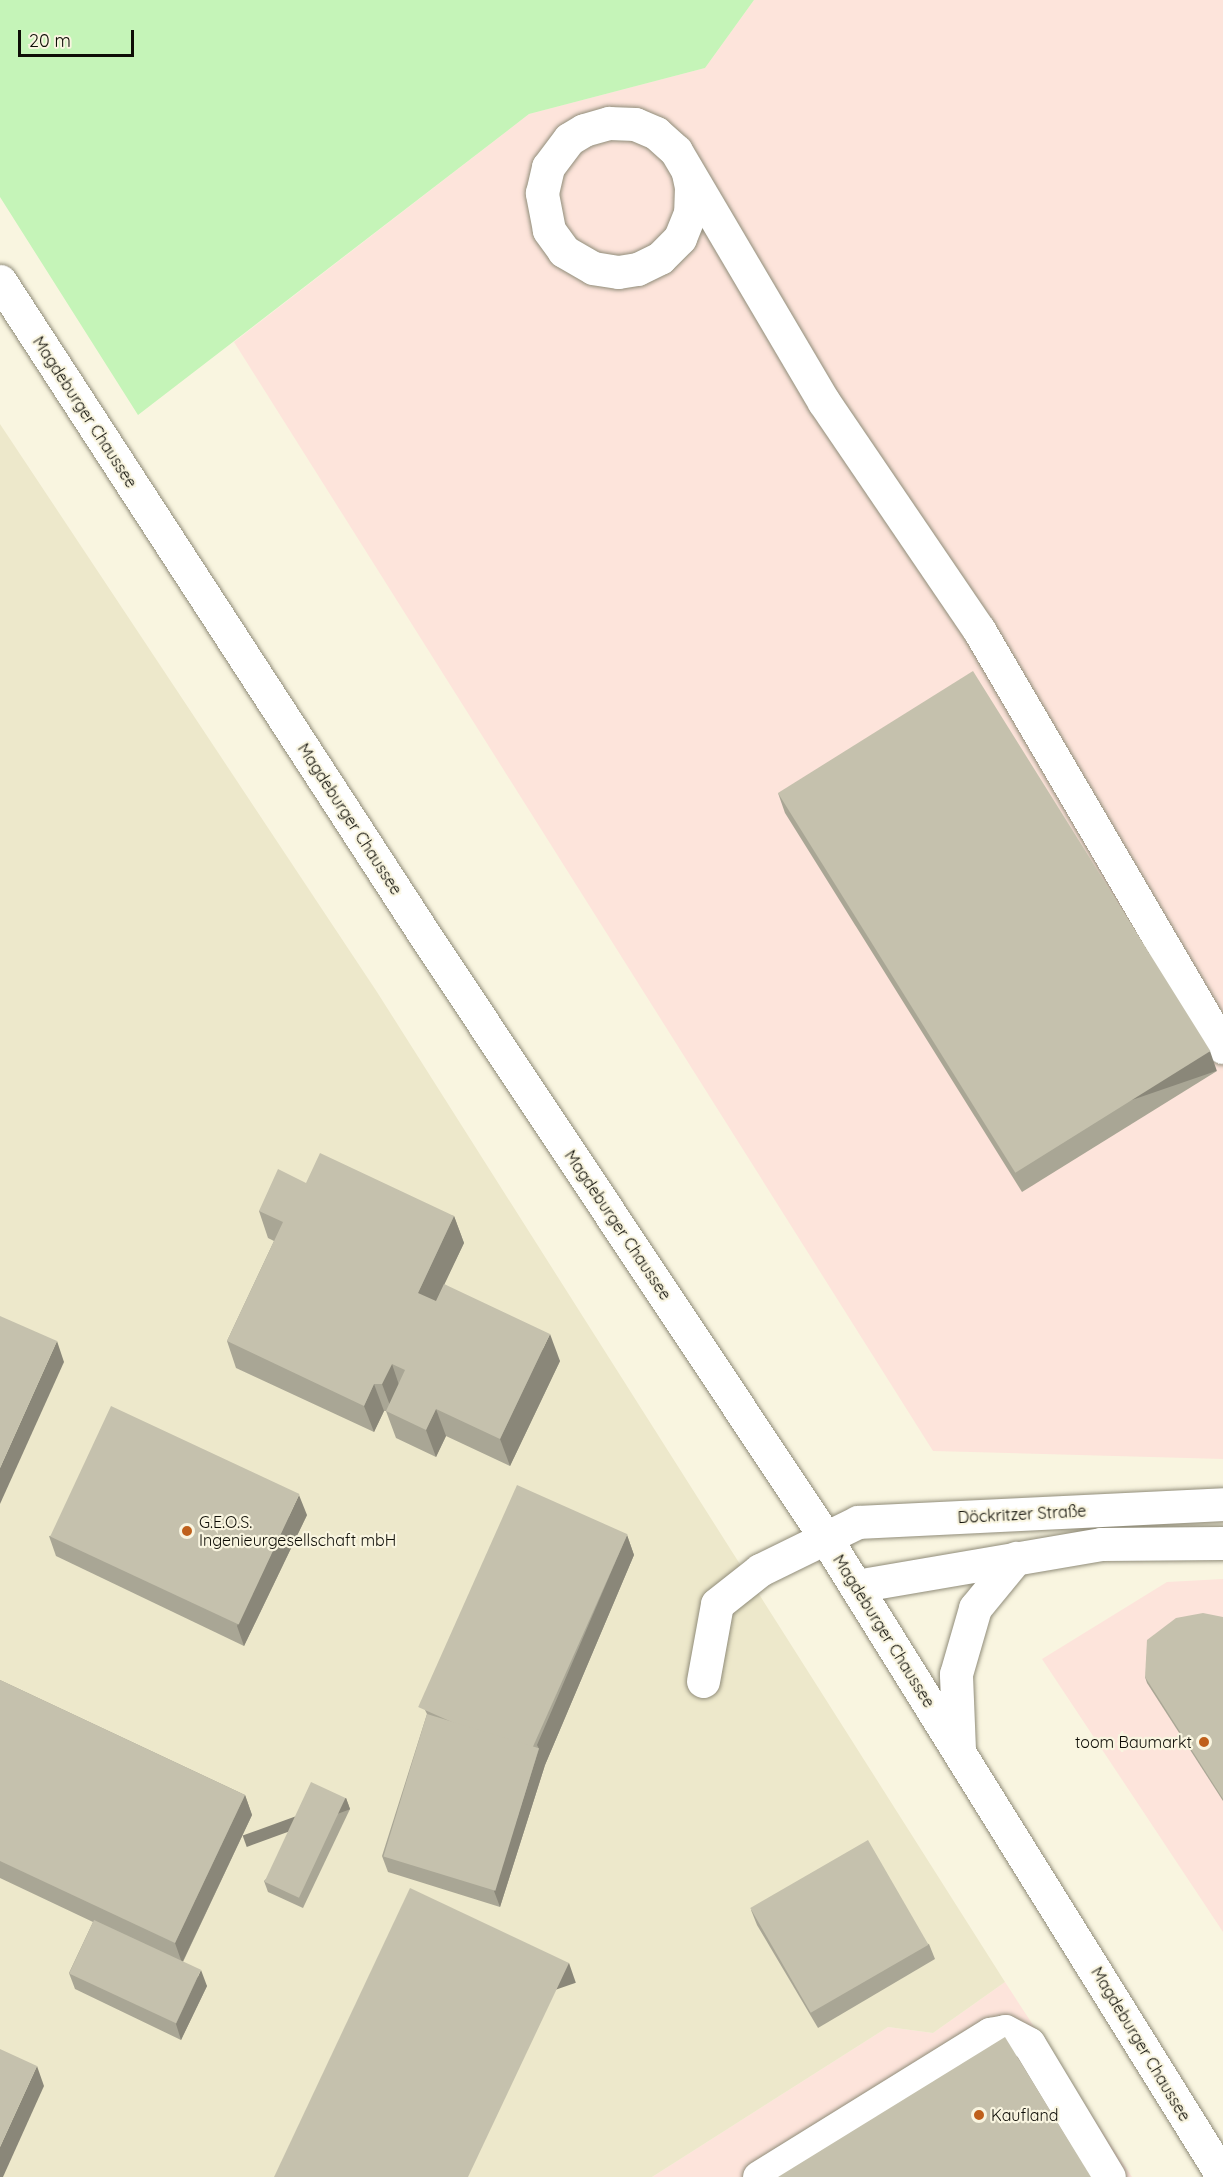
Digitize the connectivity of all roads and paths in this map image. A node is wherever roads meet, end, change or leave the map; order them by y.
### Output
1 (688, 173) junction
2 (0, 281) edge
3 (1223, 1047) edge
4 (1223, 1504) edge
5 (825, 1537) junction
6 (1223, 1543) edge
7 (1017, 1558) junction
8 (856, 1586) junction
9 (703, 1681) dead end
10 (959, 1750) junction
11 (759, 2177) edge
12 (1109, 2177) edge
13 (1222, 2177) edge

1 - 1 main road
1 - 3 main road
2 - 5 main road, Magdeburger Chaussee
4 - 5 main road, Döckritzer Straße
5 - 8 main road, Magdeburger Chaussee
5 - 9 main road, Döckritzer Straße
6 - 7 main road
7 - 8 main road
7 - 10 main road
8 - 10 main road, Magdeburger Chaussee
10 - 13 main road, Magdeburger Chaussee
11 - 12 main road

